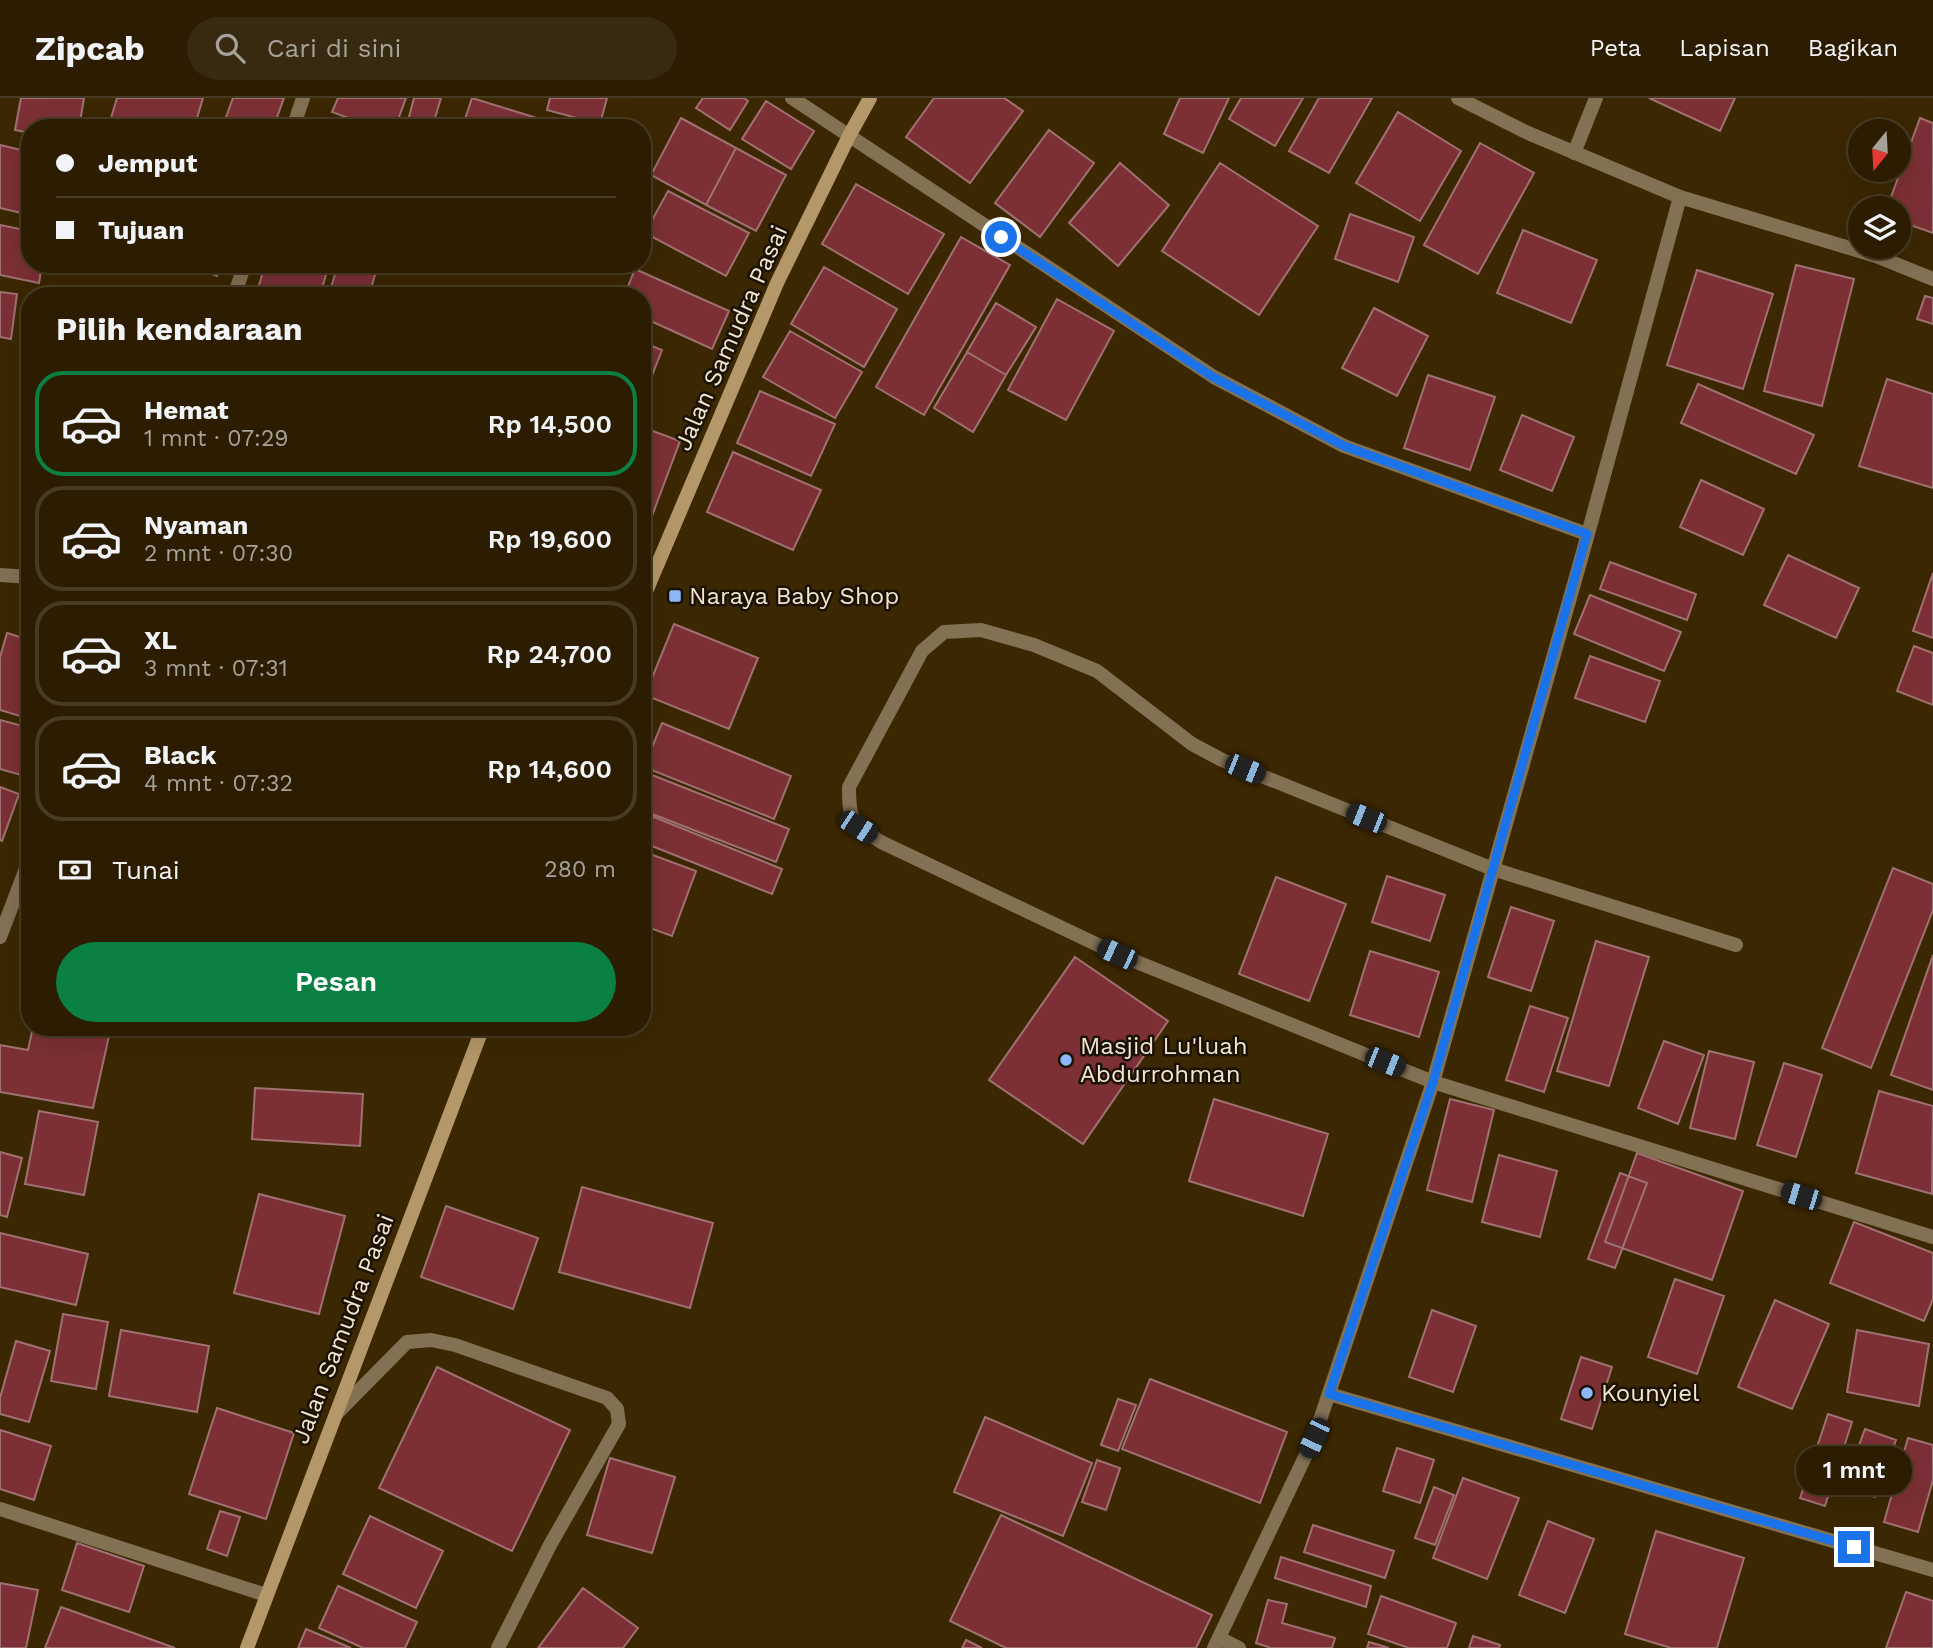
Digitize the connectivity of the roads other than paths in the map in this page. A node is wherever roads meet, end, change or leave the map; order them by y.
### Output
1 (303, 98) edge
2 (792, 98) edge
3 (870, 98) edge
4 (1458, 98) edge
5 (1596, 98) edge
6 (296, 119) edge
7 (849, 136) junction
8 (1574, 153) junction
9 (1680, 197) junction
10 (1933, 279) edge
11 (1587, 534) junction
12 (0, 575) edge
13 (21, 576) edge
14 (651, 580) edge
15 (1493, 869) junction
16 (21, 882) edge
17 (0, 937) edge
18 (1736, 945) dead end
19 (480, 1036) edge
20 (1433, 1082) junction
21 (1933, 1237) edge
22 (1329, 1394) junction
23 (335, 1415) junction
24 (0, 1509) edge
25 (1933, 1570) edge
26 (267, 1595) junction
27 (1216, 1643) edge
28 (247, 1648) edge
29 (498, 1648) edge
30 (1239, 1648) edge

1 - 6 street
2 - 7 street
3 - 7 street, Jalan Samudra Pasai
4 - 8 street
5 - 8 street
7 - 11 street
7 - 14 street, Jalan Samudra Pasai
8 - 9 street
9 - 10 street
9 - 11 street
11 - 15 street
12 - 13 street
15 - 18 street
15 - 20 street
15 - 20 street
16 - 17 street
19 - 23 street, Jalan Samudra Pasai
20 - 21 street
20 - 22 street
22 - 25 street
22 - 27 street
23 - 26 street, Jalan Samudra Pasai
23 - 29 street
24 - 26 street
26 - 28 street, Jalan Samudra Pasai
27 - 30 street

